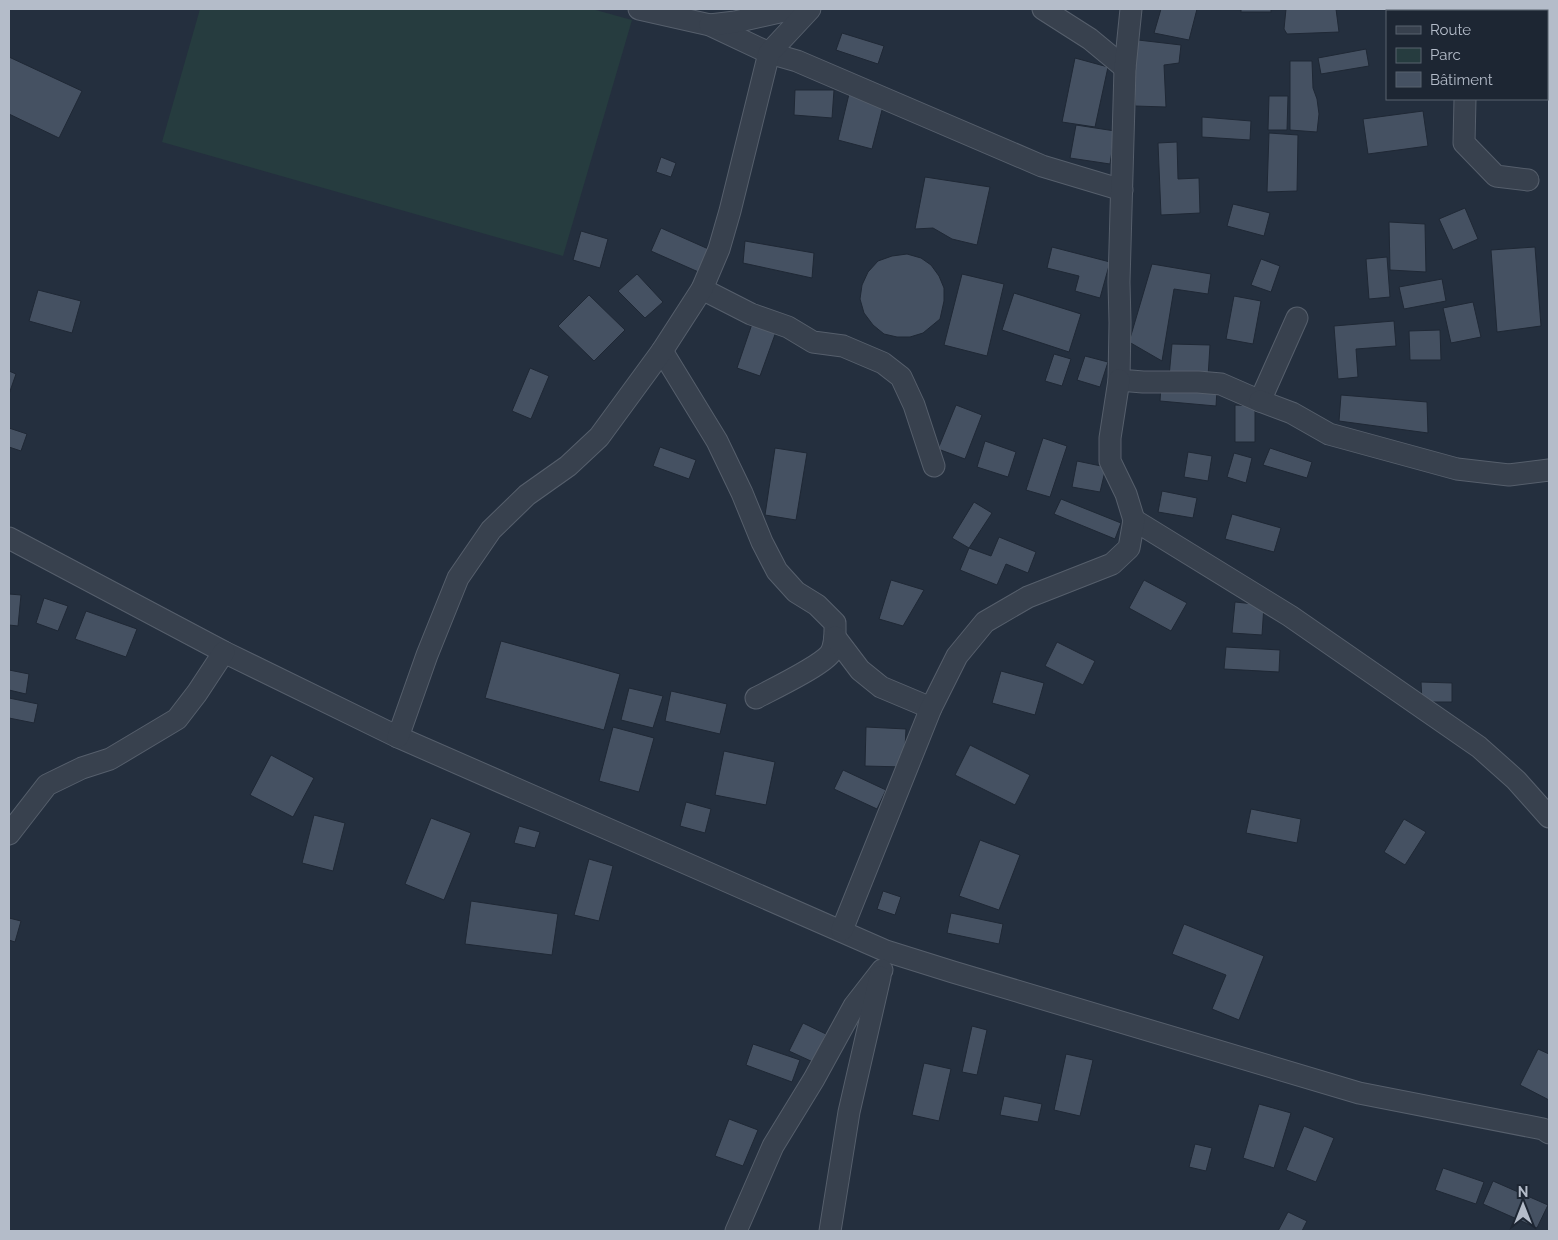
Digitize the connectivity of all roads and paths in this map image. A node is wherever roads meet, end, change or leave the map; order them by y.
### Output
1 (639, 9) edge
2 (793, 9) edge
3 (810, 9) edge
4 (1044, 9) edge
5 (1131, 9) edge
6 (710, 25) junction
7 (769, 53) junction
8 (1125, 68) junction
9 (1465, 100) edge
10 (1528, 180) dead end
11 (1122, 190) junction
12 (702, 290) junction
13 (1297, 318) dead end
14 (662, 351) junction
15 (1120, 380) junction
16 (1260, 401) junction
17 (934, 466) dead end
18 (1549, 470) edge
19 (1134, 520) junction
20 (9, 538) edge
21 (836, 637) junction
22 (224, 652) junction
23 (756, 698) dead end
24 (931, 708) junction
25 (398, 737) junction
26 (1549, 817) edge
27 (9, 834) edge
28 (842, 930) junction
29 (884, 961) junction
30 (1549, 1132) edge
31 (736, 1231) edge
32 (830, 1231) edge

1 - 6 street
2 - 6 street
3 - 7 street
4 - 8 street
5 - 8 street
6 - 7 street
7 - 11 street
7 - 12 street
8 - 11 street
9 - 10 street
11 - 15 street
12 - 14 street
12 - 17 street
13 - 16 street
14 - 21 street
14 - 25 street
15 - 16 street
15 - 19 street
16 - 18 street
19 - 24 street
19 - 26 street
20 - 22 street
21 - 23 street
21 - 24 street
22 - 25 street
22 - 27 street
24 - 28 street
25 - 28 street
28 - 29 street
29 - 30 street
29 - 31 street
29 - 32 street

